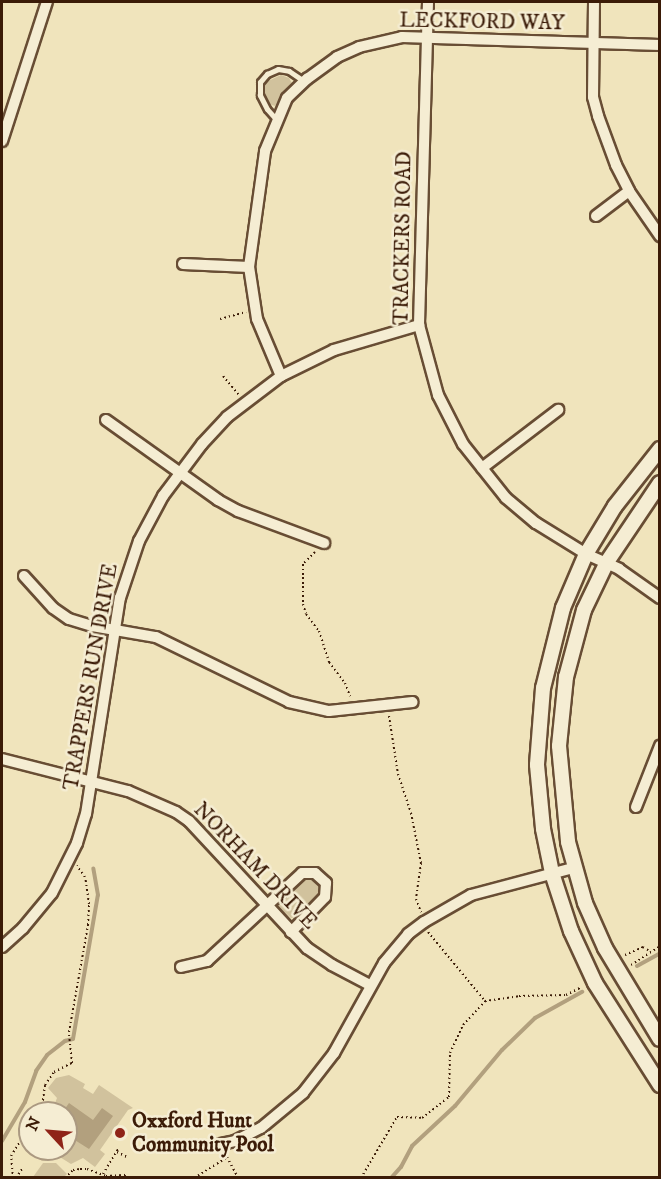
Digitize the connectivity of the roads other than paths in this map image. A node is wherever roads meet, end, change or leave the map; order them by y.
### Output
1 (47, 2) edge
2 (428, 2) edge
3 (594, 2) edge
4 (427, 37) junction
5 (592, 43) junction
6 (660, 45) edge
7 (304, 81) junction
8 (276, 119) junction
9 (2, 141) edge
10 (628, 191) junction
11 (596, 216) dead end
12 (660, 236) edge
13 (183, 264) dead end
14 (249, 267) junction
15 (419, 325) junction
16 (281, 376) junction
17 (558, 410) dead end
18 (106, 420) dead end
19 (660, 449) edge
20 (482, 468) junction
21 (179, 473) junction
22 (660, 483) edge
23 (324, 543) road end
24 (586, 554) junction
25 (607, 562) junction
26 (24, 576) dead end
27 (660, 598) edge
28 (115, 630) junction
29 (413, 702) dead end
30 (660, 746) edge
31 (2, 759) edge
32 (91, 781) junction
33 (636, 807) dead end
34 (573, 868) junction
35 (552, 873) junction
36 (268, 906) junction
37 (291, 932) junction
38 (2, 947) edge
39 (181, 967) dead end
40 (370, 985) junction
41 (660, 1039) edge
42 (660, 1085) edge
43 (221, 1144) dead end

1 - 9 street
2 - 4 street, TRACKERS ROAD
3 - 5 street
4 - 5 street, LECKFORD WAY
4 - 7 street, LECKFORD WAY
4 - 15 street, TRACKERS ROAD
5 - 6 street, LECKFORD WAY
5 - 10 street
7 - 8 street, LECKFORD WAY
7 - 8 lane
8 - 14 street, LECKFORD WAY
10 - 11 street
10 - 12 street
13 - 14 street
14 - 16 street, LECKFORD WAY
15 - 16 street, TRAPPERS RUN DRIVE
15 - 20 street, TRACKERS ROAD
16 - 21 street, TRAPPERS RUN DRIVE
17 - 20 street
18 - 21 street
19 - 24 street
20 - 24 street, TRACKERS ROAD
21 - 23 street
21 - 28 street, TRAPPERS RUN DRIVE
22 - 25 street
24 - 25 street, TRACKERS ROAD
24 - 35 street
25 - 27 street, TRACKERS ROAD
25 - 34 street
26 - 28 street
28 - 29 street
28 - 32 street, TRAPPERS RUN DRIVE
30 - 33 street
31 - 32 street, NORHAM DRIVE
32 - 36 street, NORHAM DRIVE
32 - 38 street, TRAPPERS RUN DRIVE
34 - 35 street
34 - 41 street
35 - 40 street
35 - 42 street
36 - 37 street, NORHAM DRIVE
36 - 37 street
36 - 39 street
37 - 40 street, NORHAM DRIVE
40 - 43 street

